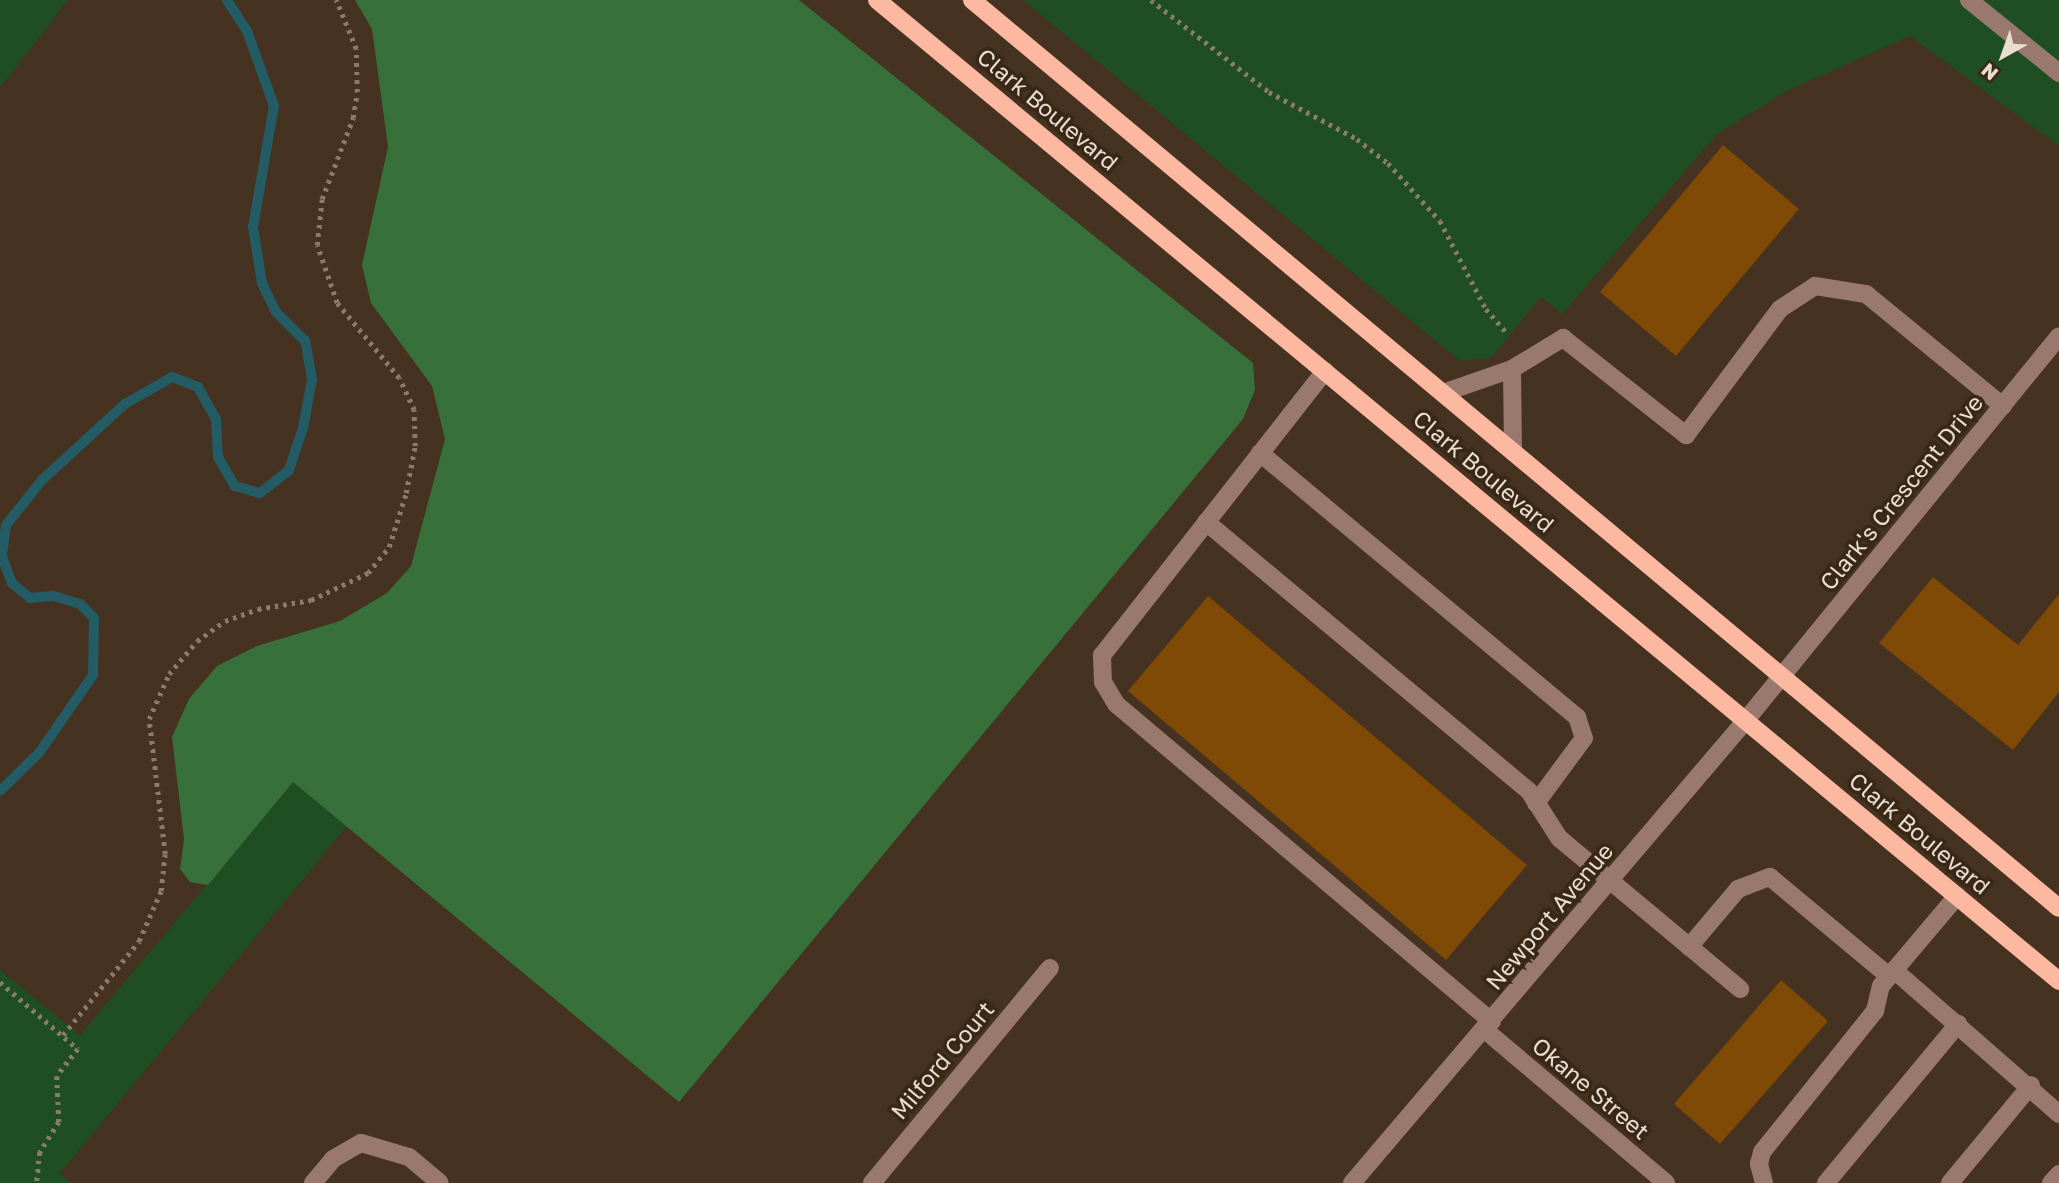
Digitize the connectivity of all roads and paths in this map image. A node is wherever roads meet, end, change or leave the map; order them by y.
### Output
1 (336, 0) edge
2 (877, 0) edge
3 (972, 0) edge
4 (1151, 0) edge
5 (1969, 0) edge
6 (2059, 73) edge
7 (1507, 334) dead end
8 (2059, 336) edge
9 (1512, 369) junction
10 (1325, 371) junction
11 (1443, 393) junction
12 (2003, 405) junction
13 (1513, 452) junction
14 (1260, 453) junction
15 (1206, 522) junction
16 (1780, 678) junction
17 (1746, 720) junction
18 (1536, 803) junction
19 (1610, 882) junction
20 (1957, 896) junction
21 (2059, 908) edge
22 (1689, 947) junction
23 (1050, 968) dead end
24 (1891, 973) junction
25 (2059, 981) edge
26 (0, 982) edge
27 (1740, 989) dead end
28 (1958, 1024) junction
29 (1488, 1026) junction
30 (63, 1035) junction
31 (2031, 1085) junction
32 (2059, 1114) edge
33 (2059, 1174) edge
34 (37, 1183) edge
35 (313, 1183) edge
36 (440, 1183) edge
37 (872, 1183) edge
38 (1352, 1183) edge
39 (1666, 1183) edge
40 (1764, 1183) edge
41 (1826, 1183) edge
42 (1950, 1183) edge
43 (2051, 1183) edge

1 - 30 path
2 - 10 main road, Clark Boulevard
3 - 11 main road, Clark Boulevard
4 - 7 path
5 - 6 street
8 - 12 street, Clark's Crescent Drive
9 - 11 street
9 - 12 street
9 - 13 street
10 - 14 street, Okane Street
10 - 17 main road, Clark Boulevard
11 - 13 main road, Clark Boulevard
12 - 16 street, Clark's Crescent Drive
13 - 16 main road, Clark Boulevard
14 - 15 street, Okane Street
14 - 18 street
15 - 18 street
15 - 29 street, Okane Street
16 - 17 street, Newport Avenue
16 - 21 main road, Clark Boulevard
17 - 19 street, Newport Avenue
17 - 20 main road, Clark Boulevard
18 - 19 street
19 - 22 street
19 - 29 street, Newport Avenue
20 - 24 street
20 - 25 main road, Clark Boulevard
22 - 24 street
22 - 27 street
23 - 37 street, Milford Court
24 - 28 street
24 - 40 street
26 - 30 path
28 - 31 street
28 - 41 street
29 - 38 street, Newport Avenue
29 - 39 street, Okane Street
30 - 34 path
31 - 32 street
31 - 42 street
33 - 43 street
35 - 36 street

